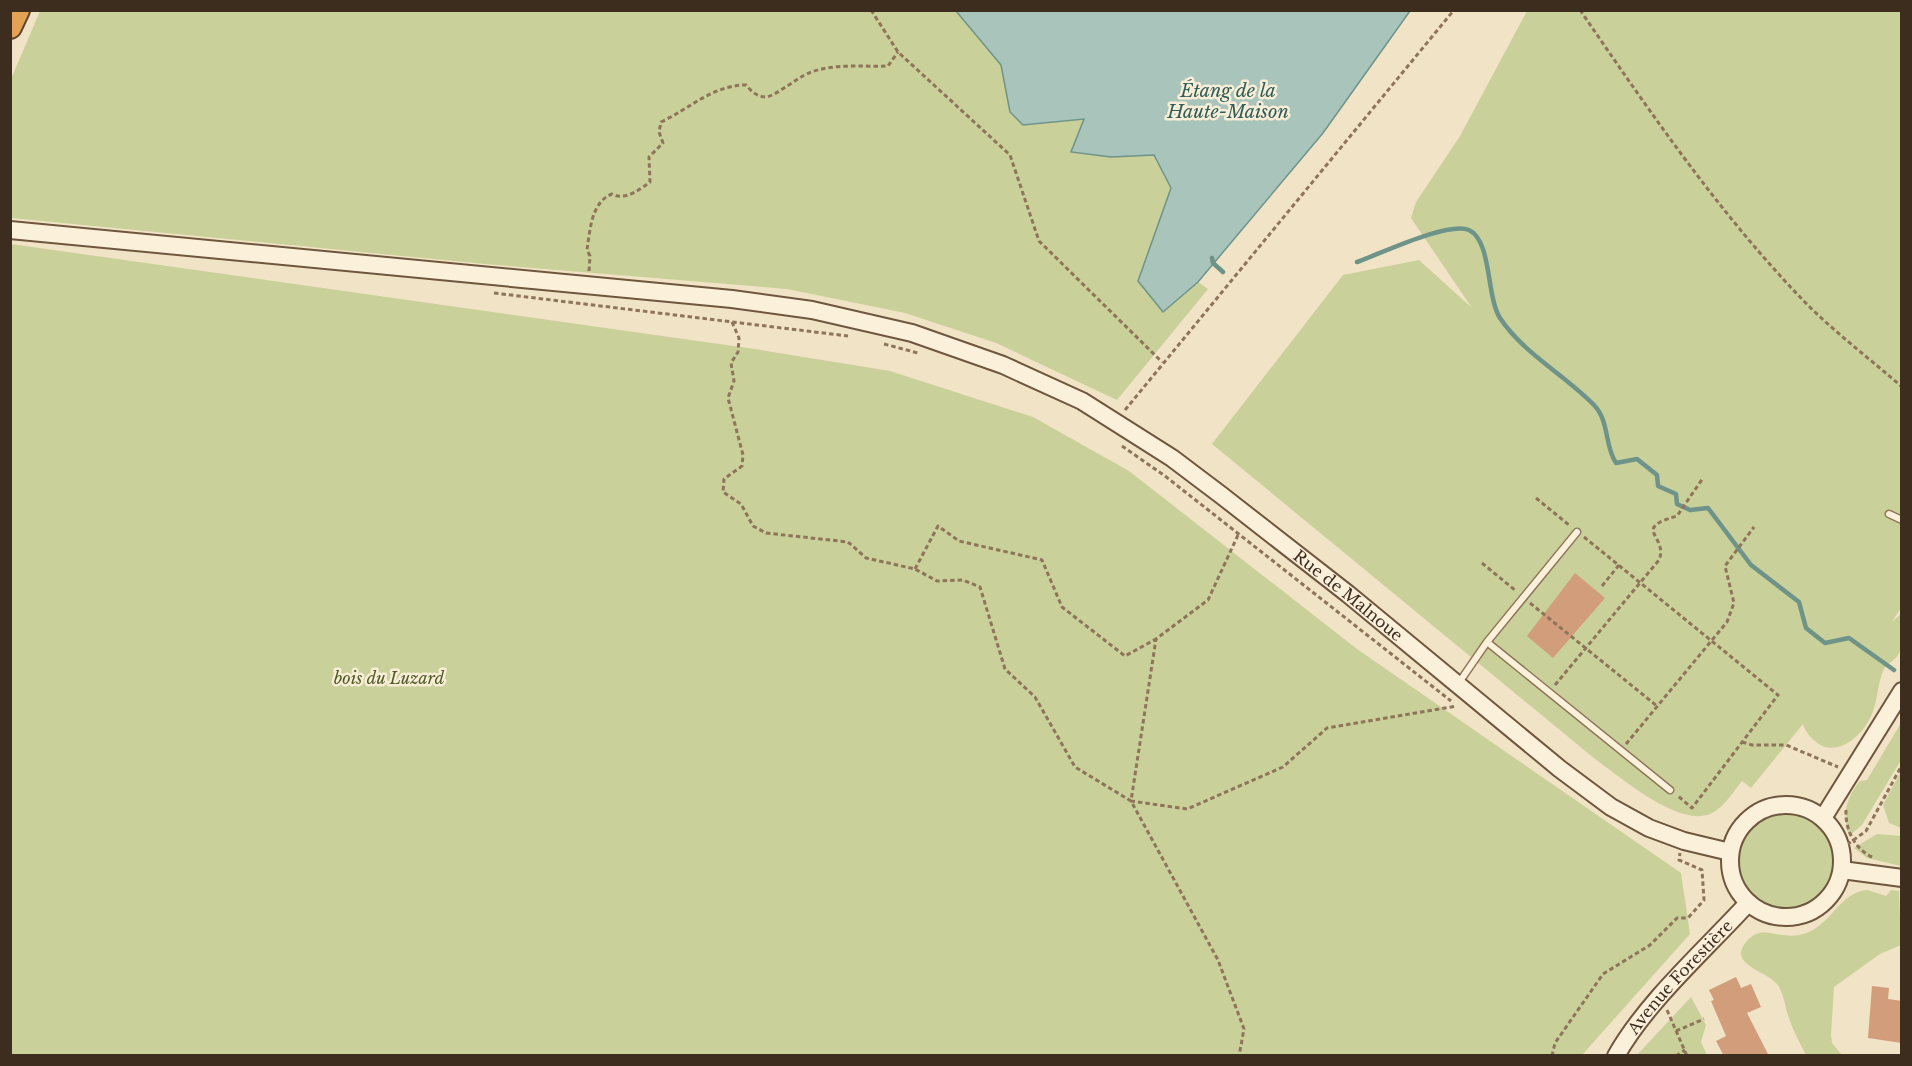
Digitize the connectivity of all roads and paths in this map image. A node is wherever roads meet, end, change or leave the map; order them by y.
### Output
1 (18, 10) edge
2 (871, 10) edge
3 (1454, 10) edge
4 (1580, 10) edge
5 (10, 27) edge
6 (898, 52) junction
7 (10, 230) edge
8 (580, 285) junction
9 (484, 292) dead end
10 (732, 322) junction
11 (855, 336) dead end
12 (877, 342) dead end
13 (920, 354) dead end
14 (1162, 362) junction
15 (1902, 387) edge
16 (1116, 421) junction
17 (1120, 445) dead end
18 (1703, 478) dead end
19 (1536, 498) dead end
20 (1889, 514) dead end
21 (1902, 520) edge
22 (1754, 527) dead end
23 (1577, 532) junction
24 (1238, 535) junction
25 (1482, 563) dead end
26 (1618, 565) junction
27 (915, 569) junction
28 (1640, 583) junction
29 (1602, 586) dead end
30 (1523, 597) junction
31 (1156, 639) junction
32 (1712, 641) junction
33 (1487, 642) junction
34 (1585, 648) junction
35 (1457, 685) junction
36 (1902, 691) edge
37 (1549, 692) junction
38 (1457, 706) junction
39 (1657, 706) junction
40 (1464, 711) dead end
41 (1742, 742) junction
42 (1621, 750) junction
43 (1902, 765) edge
44 (1841, 771) dead end
45 (1670, 790) joint
46 (1840, 790) junction
47 (1131, 801) junction
48 (1823, 818) junction
49 (1848, 844) junction
50 (1672, 847) dead end
51 (1730, 852) junction
52 (1884, 860) dead end
53 (1842, 870) junction
54 (1902, 878) edge
55 (1748, 903) junction
56 (1671, 1018) dead end
57 (1704, 1019) dead end
58 (1676, 1031) junction
59 (1685, 1050) junction
60 (1239, 1056) edge
61 (1552, 1056) edge
62 (1616, 1056) edge
63 (1676, 1056) edge
64 (1687, 1056) edge

1 - 5 highway
2 - 6 path
3 - 14 path
4 - 15 path
6 - 8 path
6 - 14 path
7 - 8 main road, Rue de Malnoue
8 - 16 main road, Rue de Malnoue
9 - 10 path
10 - 11 path
10 - 27 path
12 - 13 path
14 - 16 path
16 - 35 main road, Rue de Malnoue
17 - 24 path
18 - 28 path
19 - 23 path
20 - 21 lane
22 - 32 path
23 - 26 path
23 - 30 lane
24 - 31 path
24 - 38 path
25 - 30 path
26 - 28 path
26 - 29 path
27 - 31 path
27 - 47 path
28 - 32 path
28 - 34 path
30 - 33 lane
30 - 34 path
31 - 47 path
32 - 39 path
32 - 41 path
33 - 35 lane
33 - 37 lane
34 - 37 path
34 - 39 path
35 - 51 main road, Rue de Malnoue
36 - 46 main road
37 - 42 lane
38 - 40 path
38 - 47 path
39 - 42 path
41 - 44 path
41 - 45 path
42 - 45 lane
43 - 49 path
46 - 48 main road
46 - 49 path
47 - 60 path
48 - 49 main road
48 - 51 main road
49 - 52 path
49 - 53 main road
50 - 61 path
51 - 55 main road
53 - 54 main road
53 - 55 main road
55 - 62 main road, Avenue Forestière
56 - 58 path
57 - 58 path
58 - 59 path
59 - 63 path
59 - 64 path

